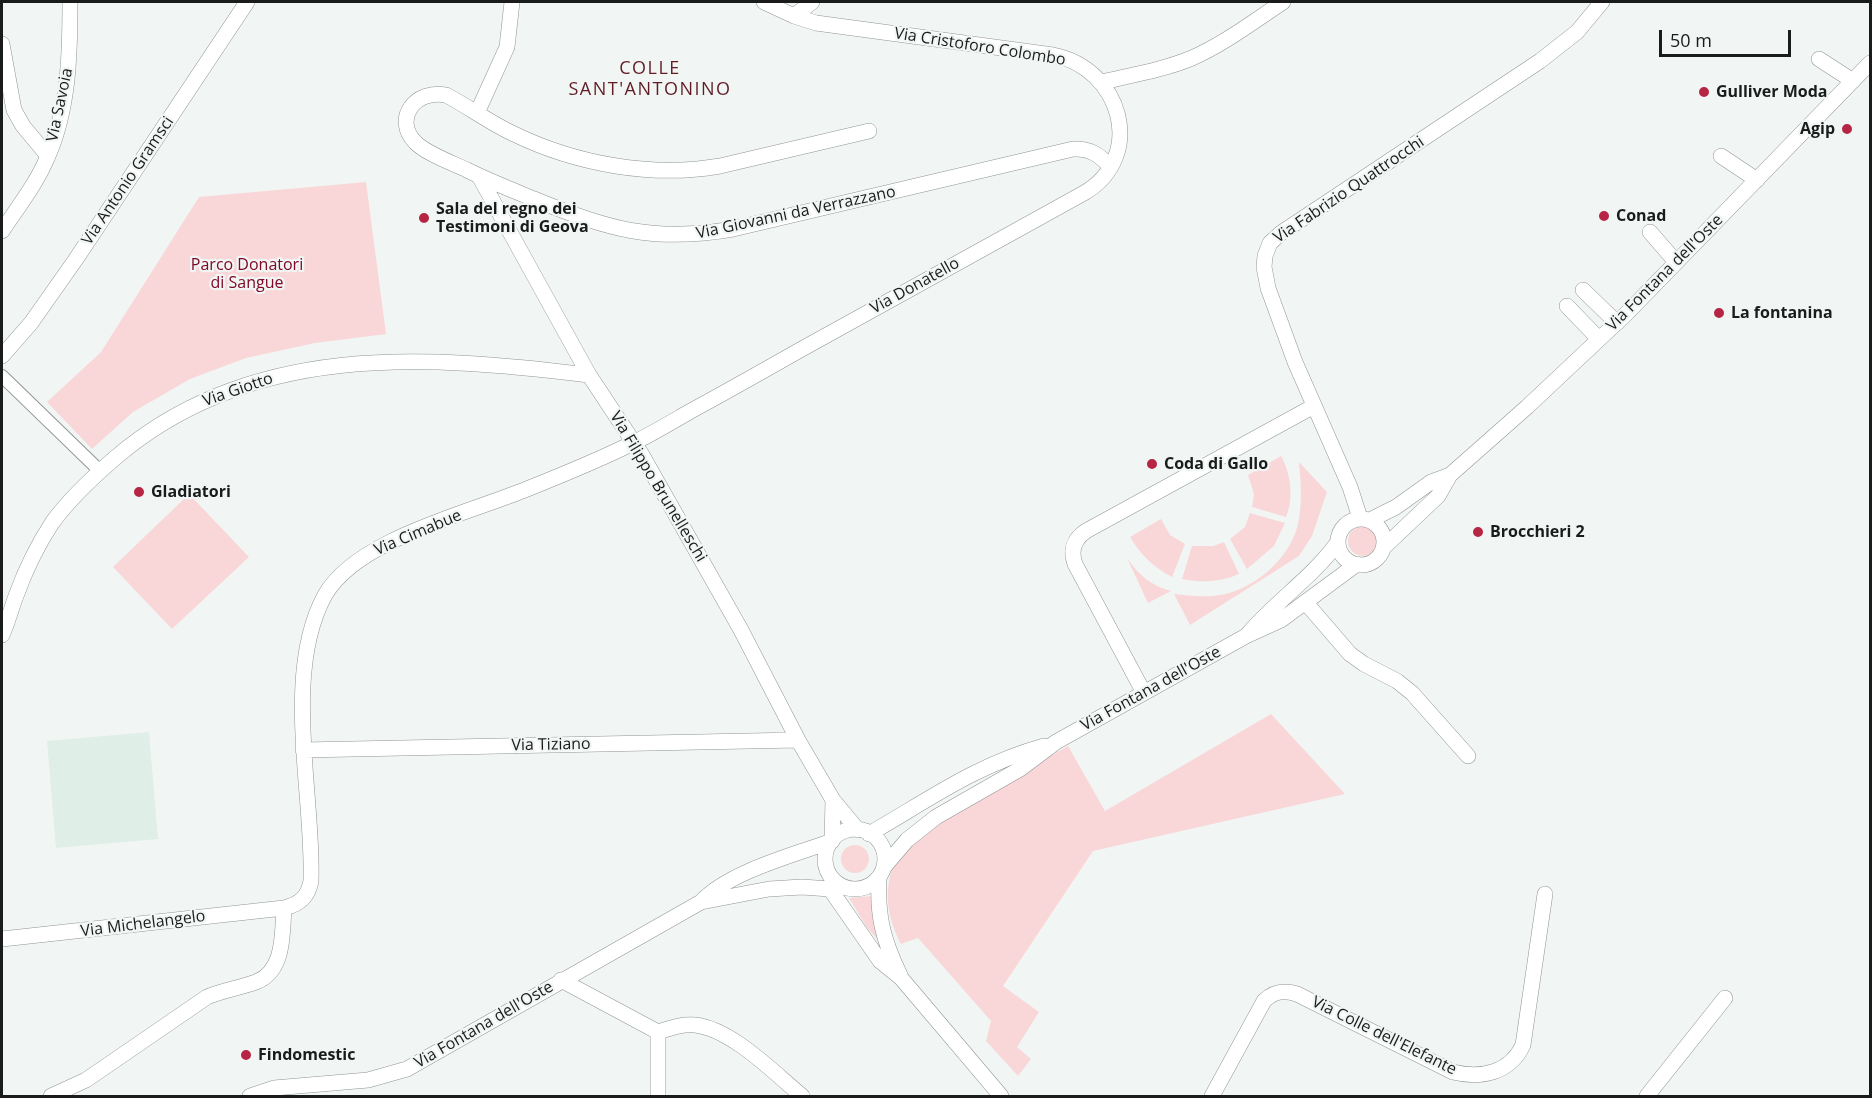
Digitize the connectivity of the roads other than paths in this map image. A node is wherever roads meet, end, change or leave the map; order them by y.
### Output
1 (70, 2) edge
2 (247, 2) edge
3 (512, 2) edge
4 (764, 2) edge
5 (812, 2) edge
6 (1283, 2) edge
7 (1602, 2) edge
8 (794, 16) junction
9 (2, 44) edge
10 (1819, 58) dead end
11 (1870, 63) edge
12 (1852, 81) junction
13 (1102, 82) junction
14 (477, 113) junction
15 (870, 131) dead end
16 (48, 156) junction
17 (1721, 156) dead end
18 (1110, 166) junction
19 (479, 176) junction
20 (1757, 180) junction
21 (4, 220) edge
22 (1650, 232) dead end
23 (1676, 262) junction
24 (1583, 290) dead end
25 (1567, 306) dead end
26 (1617, 323) junction
27 (1599, 339) junction
28 (2, 356) edge
29 (588, 375) junction
30 (2, 376) edge
31 (1314, 406) junction
32 (634, 443) junction
33 (100, 471) junction
34 (1450, 475) junction
35 (1365, 519) junction
36 (1338, 542) junction
37 (1383, 548) junction
38 (1357, 564) junction
39 (1306, 603) junction
40 (2, 635) edge
41 (1246, 636) junction
42 (1144, 693) junction
43 (798, 740) junction
44 (1056, 742) junction
45 (303, 750) junction
46 (1468, 756) dead end
47 (833, 800) junction
48 (864, 832) junction
49 (832, 841) junction
50 (881, 872) junction
51 (833, 886) junction
52 (1545, 894) dead end
53 (701, 902) junction
54 (284, 908) junction
55 (2, 939) edge
56 (901, 978) junction
57 (561, 980) junction
58 (1725, 998) dead end
59 (658, 1032) junction
60 (51, 1096) edge
61 (250, 1096) edge
62 (658, 1096) edge
63 (802, 1096) edge
64 (1001, 1096) edge
65 (1212, 1096) edge
66 (1647, 1096) edge

1 - 16 street, Via Savoia
2 - 28 street, Via Antonio Gramsci
3 - 14 street
4 - 8 street, Via Cristoforo Colombo
5 - 8 street
6 - 13 street
7 - 31 street, Via Fabrizio Quattrocchi
8 - 13 street, Via Cristoforo Colombo
9 - 16 street
10 - 12 street
11 - 12 street, Via Fontana dell'Oste
12 - 20 street, Via Fontana dell'Oste
13 - 18 street, Via Donatello
14 - 15 street
14 - 19 street, Via Giovanni da Verrazzano
16 - 21 street, Via Savoia
17 - 20 street
18 - 19 street, Via Giovanni da Verrazzano
18 - 32 street, Via Donatello
19 - 29 street, Via Filippo Brunelleschi
20 - 23 street, Via Fontana dell'Oste
22 - 23 street
23 - 26 street, Via Fontana dell'Oste
24 - 26 street
25 - 27 street
26 - 27 street, Via Fontana dell'Oste
27 - 34 street, Via Fontana dell'Oste
29 - 32 street, Via Filippo Brunelleschi
29 - 33 street, Via Giotto
30 - 33 street
31 - 35 street, Via Fabrizio Quattrocchi
31 - 42 street
32 - 43 street, Via Filippo Brunelleschi
32 - 45 street, Via Cimabue
33 - 40 street, Via Giotto
34 - 35 street, Via Fontana dell'Oste
34 - 37 street, Via Fontana dell'Oste
35 - 36 street
35 - 37 street
36 - 38 street
36 - 41 street, Via Fontana dell'Oste
37 - 38 street
38 - 39 street, Via Fontana dell'Oste
39 - 41 street, Via Fontana dell'Oste
39 - 46 street
41 - 42 street, Via Fontana dell'Oste
42 - 44 street, Via Fontana dell'Oste
43 - 45 street, Via Tiziano
43 - 47 street, Via Filippo Brunelleschi
44 - 48 street, Via Fontana dell'Oste
44 - 50 street, Via Fontana dell'Oste
45 - 54 street, Via Cimabue
47 - 48 street, Via Filippo Brunelleschi
47 - 49 street
48 - 49 street
48 - 50 street
49 - 51 street
49 - 53 street, Via Fontana dell'Oste
50 - 51 street
50 - 56 street
51 - 53 street, Via Fontana dell'Oste
51 - 56 street
52 - 65 street, Via Colle dell'Elefante
53 - 57 street, Via Fontana dell'Oste
54 - 55 street, Via Michelangelo
54 - 60 street
56 - 64 street
57 - 59 street
57 - 61 street, Via Fontana dell'Oste
58 - 66 street
59 - 62 street
59 - 63 street

